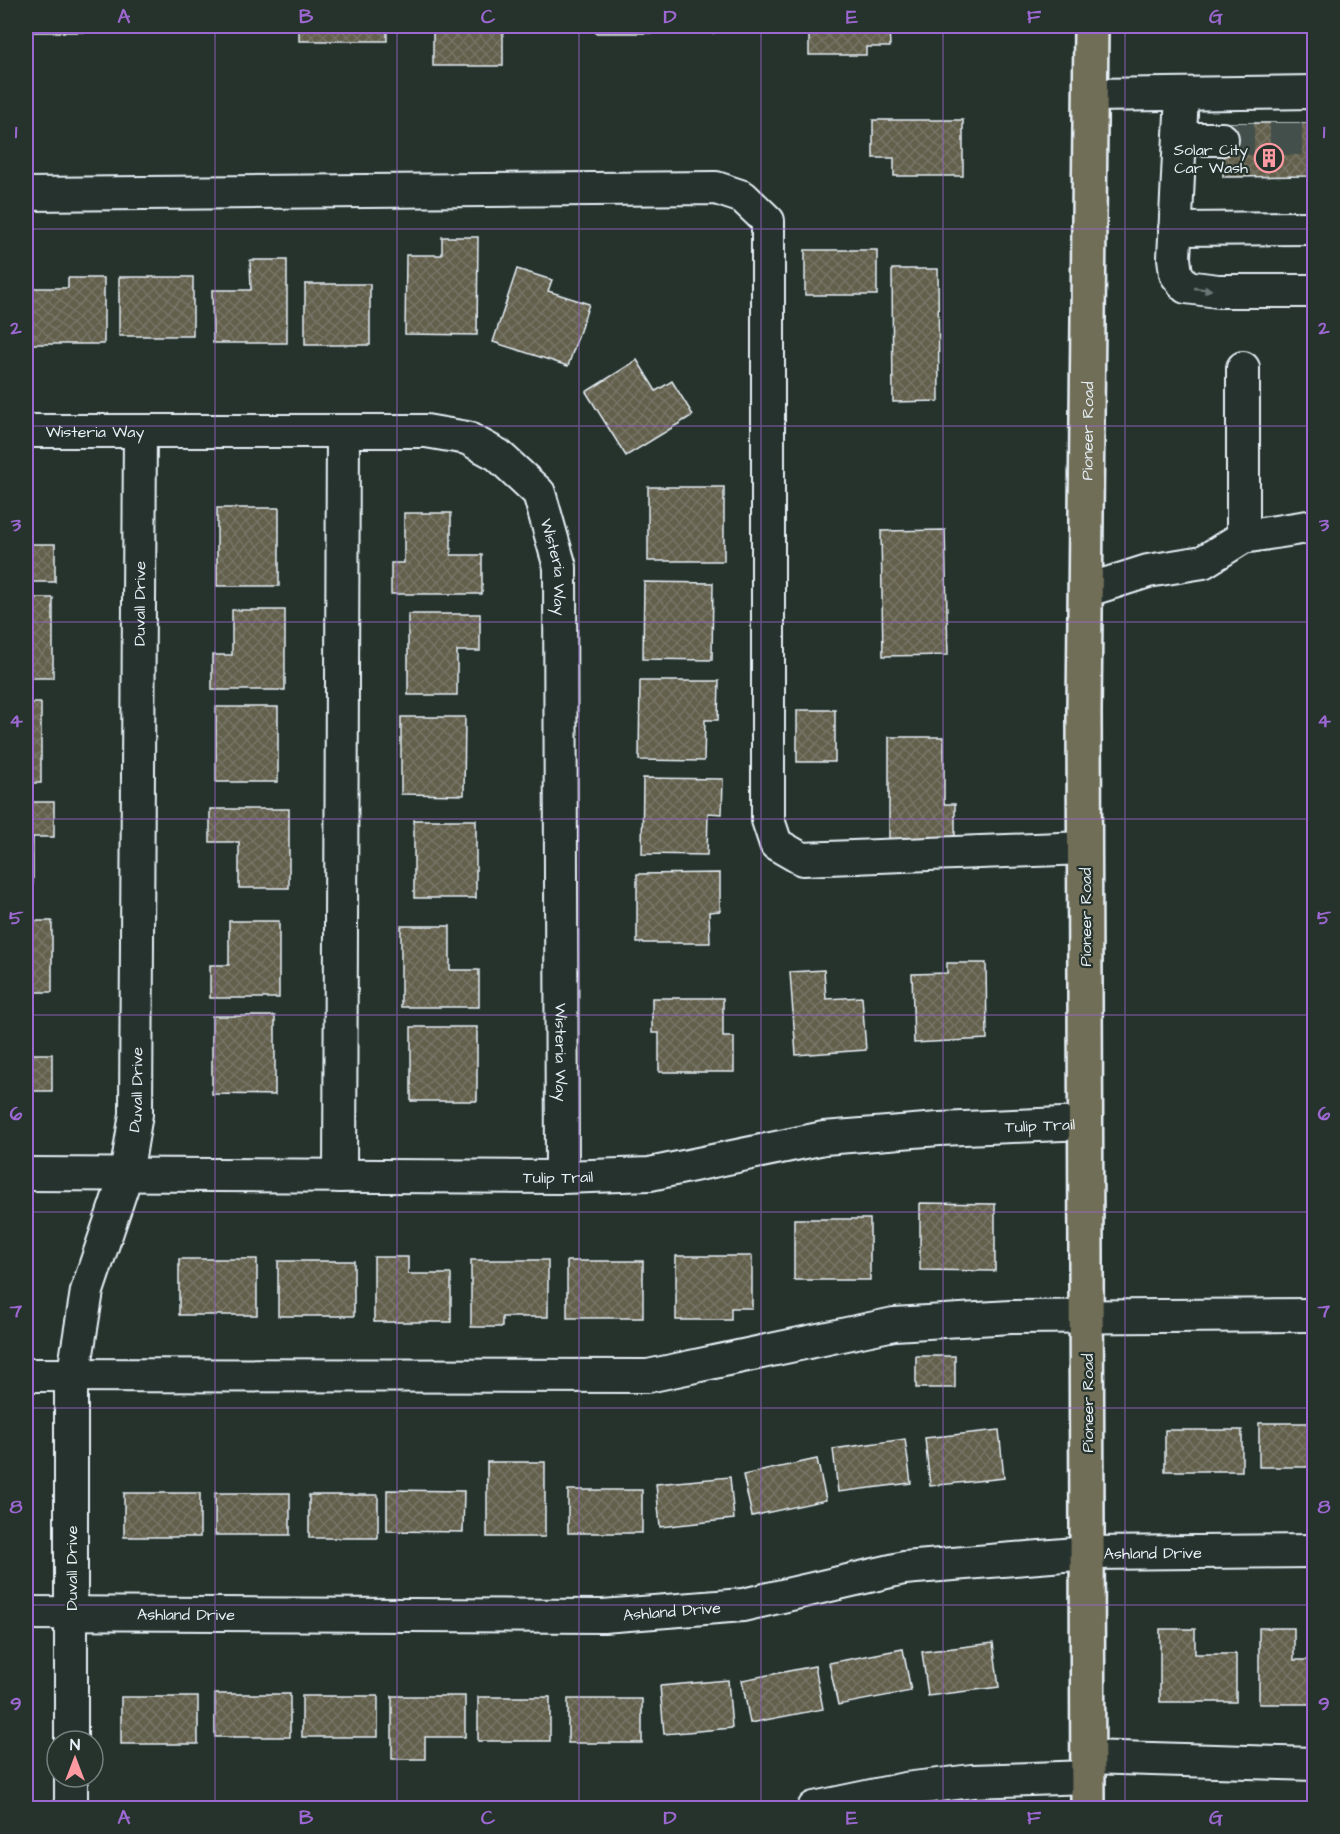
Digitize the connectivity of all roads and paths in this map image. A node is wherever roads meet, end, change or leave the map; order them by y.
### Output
1 (1091, 26) edge
2 (1314, 92) edge
3 (1182, 94) junction
4 (1090, 95) junction
5 (1180, 139) junction
6 (1222, 139) tunnel mouth
7 (26, 194) edge
8 (1314, 228) edge
9 (1176, 229) junction
10 (1314, 291) edge
11 (1243, 368) dead end
12 (26, 431) edge
13 (140, 431) junction
14 (342, 431) junction
15 (1314, 526) edge
16 (1243, 537) junction
17 (1086, 591) junction
18 (1085, 848) junction
19 (1086, 1124) junction
20 (26, 1174) edge
21 (126, 1175) junction
22 (340, 1176) junction
23 (562, 1177) junction
24 (1314, 1315) edge
25 (1087, 1317) junction
26 (26, 1375) edge
27 (74, 1375) junction
28 (1314, 1551) edge
29 (1088, 1553) junction
30 (26, 1613) edge
31 (71, 1613) junction
32 (71, 1729) edge
33 (1314, 1764) edge
34 (1088, 1781) edge
35 (71, 1789) edge
36 (71, 1809) edge
37 (814, 1809) edge

1 - 4 main road, Pioneer Road
2 - 3 street
3 - 4 street
3 - 5 street
4 - 17 main road, Pioneer Road
5 - 6 street
5 - 9 street
7 - 18 street
8 - 9 street
9 -> 10 street
11 - 16 street
12 - 13 street, Wisteria Way
13 - 14 street, Wisteria Way
13 - 21 street, Duvall Drive
14 - 22 street
14 - 23 street, Wisteria Way
15 - 16 street
16 - 17 street
17 - 18 main road, Pioneer Road
18 - 19 main road, Pioneer Road
19 - 23 street, Tulip Trail
19 - 25 main road, Pioneer Road
20 - 21 street, Tulip Trail
21 - 22 street, Tulip Trail
21 - 27 street, Duvall Drive
22 - 23 street, Tulip Trail
24 - 25 street
25 - 27 street
25 - 29 main road, Pioneer Road
26 - 27 street
27 - 31 street, Duvall Drive
28 - 29 street, Ashland Drive
29 - 31 street, Ashland Drive
29 - 34 main road, Pioneer Road
30 - 31 street, Ashland Drive
31 - 32 street, Duvall Drive
33 - 34 street
34 - 37 street
35 - 36 street

